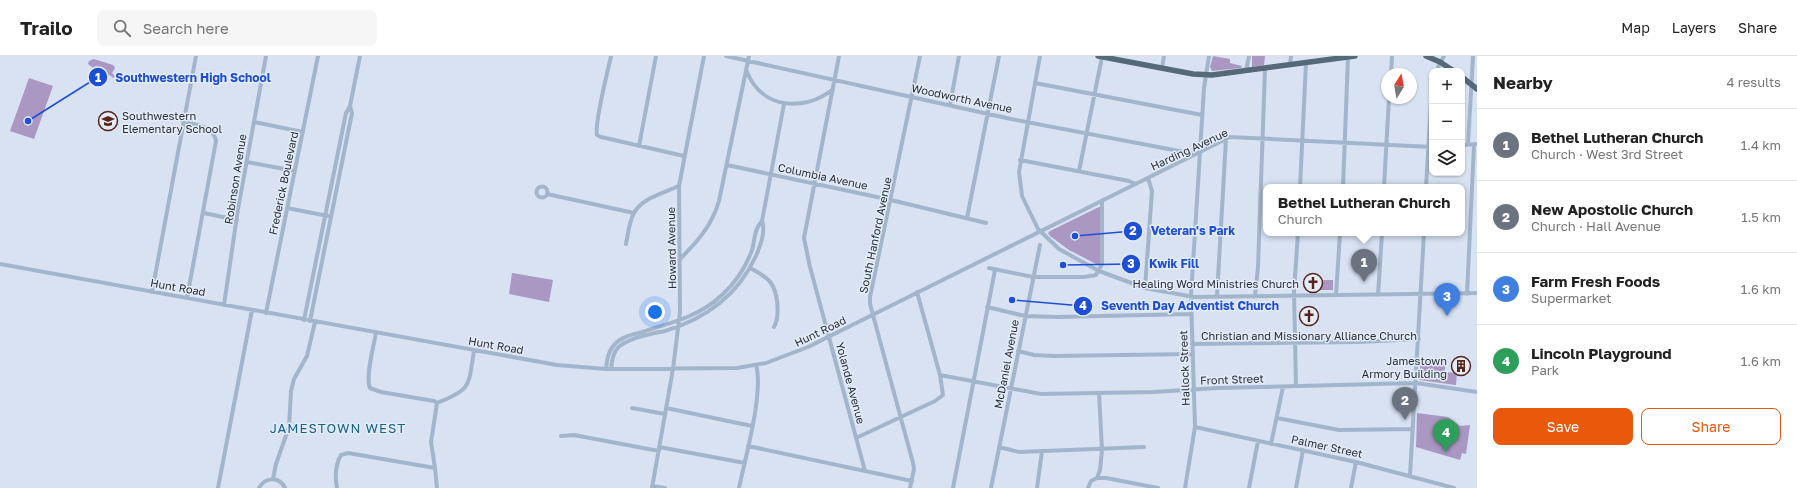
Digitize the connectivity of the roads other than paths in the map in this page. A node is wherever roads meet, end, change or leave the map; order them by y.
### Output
1 (196, 56) edge
2 (266, 56) edge
3 (318, 56) edge
4 (360, 56) edge
5 (611, 56) edge
6 (656, 56) edge
7 (704, 56) edge
8 (726, 56) edge
9 (839, 56) edge
10 (920, 56) edge
11 (959, 56) edge
12 (999, 56) edge
13 (1040, 56) edge
14 (1100, 56) edge
15 (1164, 56) edge
16 (1209, 56) edge
17 (1249, 56) edge
18 (1291, 56) edge
19 (1355, 56) edge
20 (1392, 56) edge
21 (1426, 56) edge
22 (1444, 56) edge
23 (1473, 56) edge
24 (1348, 57) edge
25 (749, 58) edge
26 (1123, 58) edge
27 (1330, 58) edge
28 (1440, 62) junction
29 (1306, 63) junction
30 (1290, 65) junction
31 (1162, 68) junction
32 (1391, 68) edge
33 (1437, 68) edge
34 (1449, 68) edge
35 (1265, 69) junction
36 (746, 71) junction
37 (1246, 71) junction
38 (1205, 75) junction
39 (1465, 79) edge
40 (834, 80) junction
41 (1035, 83) junction
42 (1471, 84) junction
43 (833, 89) junction
44 (1477, 89) edge
45 (1094, 95) junction
46 (912, 96) junction
47 (784, 104) junction
48 (1389, 104) edge
49 (1431, 104) edge
50 (950, 105) junction
51 (988, 113) junction
52 (1202, 115) junction
53 (183, 122) junction
54 (254, 122) junction
55 (1027, 122) junction
56 (303, 132) junction
57 (1086, 133) junction
58 (1264, 138) junction
59 (1226, 139) junction
60 (1303, 140) junction
61 (1430, 140) edge
62 (1345, 142) junction
63 (1387, 145) junction
64 (1468, 145) joint
65 (1476, 145) edge
66 (639, 146) junction
67 (1429, 147) edge
68 (1200, 152) junction
69 (1195, 154) junction
70 (684, 156) junction
71 (1429, 157) edge
72 (1020, 160) junction
73 (247, 162) junction
74 (727, 165) junction
75 (295, 171) junction
76 (1079, 171) junction
77 (771, 174) junction
78 (1148, 178) junction
79 (815, 183) junction
80 (1136, 184) junction
81 (1300, 184) edge
82 (1343, 184) edge
83 (1384, 184) edge
84 (1426, 184) edge
85 (679, 186) junction
86 (547, 194) dead end
87 (892, 200) junction
88 (1102, 201) junction
89 (287, 208) junction
90 (204, 213) junction
91 (634, 213) junction
92 (328, 216) junction
93 (967, 218) junction
94 (237, 220) junction
95 (762, 221) junction
96 (986, 223) dead end
97 (1040, 232) junction
98 (1298, 236) edge
99 (1340, 236) edge
100 (1382, 236) edge
101 (1424, 236) edge
102 (626, 244) dead end
103 (1040, 244) dead end
104 (681, 258) junction
105 (0, 264) edge
106 (974, 265) joint
107 (750, 268) junction
108 (989, 268) dead end
109 (995, 270) junction
110 (1099, 271) junction
111 (1033, 277) junction
112 (1145, 288) junction
113 (152, 292) junction
114 (917, 292) junction
115 (1477, 293) edge
116 (1467, 294) junction
117 (1336, 295) junction
118 (1378, 295) junction
119 (1421, 295) junction
120 (1191, 296) junction
121 (1217, 296) junction
122 (1255, 296) junction
123 (1294, 296) junction
124 (187, 298) junction
125 (224, 305) junction
126 (987, 307) junction
127 (252, 310) junction
128 (266, 313) junction
129 (1191, 314) junction
130 (873, 315) junction
131 (1025, 316) junction
132 (304, 320) junction
133 (312, 321) junction
134 (679, 321) junction
135 (774, 326) dead end
136 (678, 327) junction
137 (376, 333) junction
138 (830, 336) junction
139 (1419, 339) junction
140 (1295, 343) junction
141 (1192, 344) junction
142 (474, 351) junction
143 (1018, 351) junction
144 (1193, 354) junction
145 (756, 365) junction
146 (606, 369) junction
147 (611, 369) junction
148 (673, 369) junction
149 (940, 375) junction
150 (972, 381) junction
151 (1416, 383) junction
152 (1283, 386) junction
153 (1296, 386) junction
154 (1010, 389) junction
155 (1194, 390) junction
156 (1477, 392) edge
157 (1099, 393) junction
158 (437, 403) junction
159 (632, 408) dead end
160 (666, 408) junction
161 (665, 414) junction
162 (900, 418) junction
163 (1277, 418) junction
164 (752, 426) junction
165 (1195, 427) junction
166 (1413, 429) junction
167 (561, 436) dead end
168 (856, 438) junction
169 (1258, 441) junction
170 (1271, 444) junction
171 (748, 446) junction
172 (999, 447) junction
173 (1144, 447) dead end
174 (659, 449) junction
175 (1102, 450) junction
176 (1303, 450) junction
177 (1042, 451) junction
178 (1356, 462) junction
179 (744, 463) junction
180 (434, 468) junction
181 (865, 471) junction
182 (1410, 475) junction
183 (1098, 478) junction
184 (273, 479) junction
185 (912, 481) junction
186 (652, 487) edge
187 (218, 488) edge
188 (259, 488) edge
189 (285, 488) edge
190 (337, 488) edge
191 (437, 488) edge
192 (665, 488) edge
193 (739, 488) edge
194 (910, 488) edge
195 (953, 488) edge
196 (991, 488) edge
197 (1036, 488) edge
198 (1088, 488) edge
199 (1158, 488) edge
200 (1185, 488) edge
201 (1249, 488) edge
202 (1296, 488) edge
203 (1350, 488) edge
204 (1454, 488) edge

1 - 53 street
2 - 54 street, Robinson Avenue
3 - 56 street, Frederick Boulevard
4 - 92 street
5 - 66 street
6 - 66 street
7 - 70 street, Howard Avenue
8 - 25 street, Woodworth Avenue
9 - 40 street, Yolande Avenue
10 - 46 street, South Hanford Avenue
11 - 50 street
12 - 51 street
13 - 41 street
14 - 26 main road
14 - 45 street
15 - 31 street
16 - 38 street, Hallock Street
17 - 37 street
18 - 30 street
19 - 24 main road
20 - 32 street
21 - 28 main road
22 - 28 street
23 - 42 street
24 - 27 main road
24 - 62 street
25 - 36 street
25 - 40 street, Woodworth Avenue
26 - 31 main road
27 - 29 main road
28 - 33 street
28 - 34 main road
29 - 30 main road
29 - 60 street
30 - 35 main road
31 - 38 main road
35 - 37 main road
35 - 58 street
36 - 47 street
36 - 74 street
37 - 38 main road
38 - 52 street, Hallock Street
39 - 42 main road
40 - 43 street, Yolande Avenue
40 - 46 street, Woodworth Avenue
41 - 45 street
41 - 55 street
42 - 44 main road
42 - 64 street
43 - 47 street
43 - 79 street, Yolande Avenue
45 - 52 street
45 - 57 street
46 - 50 street, Woodworth Avenue
46 - 87 street, South Hanford Avenue
47 - 77 street
48 - 63 street
49 - 61 street
50 - 51 street, Woodworth Avenue
51 - 55 street, Woodworth Avenue
51 - 93 street
52 - 68 street, Hallock Street
53 - 90 street
53 - 113 street
54 - 56 street
54 - 73 street, Robinson Avenue
55 - 57 street, Woodworth Avenue
55 - 72 street
56 - 75 street, Frederick Boulevard
57 - 69 street, Woodworth Avenue
57 - 76 street
58 - 59 street, Harding Avenue
58 - 60 street, Harding Avenue
58 - 122 street
59 - 68 street, Harding Avenue
59 - 121 street
60 - 62 street, Harding Avenue
60 - 81 street
62 - 63 street, Harding Avenue
62 - 82 street
63 - 67 street, Harding Avenue
63 - 83 street
64 - 65 street
65 - 116 street
66 - 70 street
68 - 69 street, Harding Avenue
68 - 120 street, Hallock Street
69 - 78 street, Harding Avenue
70 - 85 street, Howard Avenue
71 - 84 street
72 - 76 street
72 - 97 street
73 - 75 street
73 - 94 street, Robinson Avenue
74 - 77 street, Columbia Avenue
74 - 104 street
75 - 89 street, Frederick Boulevard
76 - 80 street
77 - 79 street, Columbia Avenue
77 - 95 street
78 - 80 street, Harding Avenue
78 - 112 street
79 - 87 street, Columbia Avenue
79 - 138 street, Yolande Avenue
80 - 88 street, Harding Avenue
85 - 91 street
85 - 104 street, Howard Avenue
86 - 91 street
87 - 93 street, Columbia Avenue
87 - 130 street, South Hanford Avenue
88 - 97 street, Harding Avenue
88 - 110 street
89 - 92 street
89 - 128 street, Frederick Boulevard
90 - 94 street
90 - 124 street
91 - 102 street
92 - 132 street
92 - 133 street
93 - 96 street, Columbia Avenue
94 - 125 street, Robinson Avenue
95 - 107 street
95 - 134 street
97 - 106 street, Harding Avenue
97 - 110 street
98 - 123 street
99 - 117 street
100 - 118 street
101 - 119 street
103 - 111 street, McDaniel Avenue
104 - 134 street, Howard Avenue
105 - 113 street, Hunt Road
106 - 114 street, Hunt Road
107 - 135 street
107 - 136 street
108 - 109 street
109 - 111 street
109 - 126 street
110 - 111 street
110 - 112 street
111 - 131 street, McDaniel Avenue
112 - 120 street
113 - 124 street, Hunt Road
114 - 130 street, Hunt Road
114 - 149 street
115 - 116 street
116 - 119 street
117 - 118 street
117 - 123 street
118 - 119 street
119 - 139 street
120 - 121 street
120 - 129 street, Hallock Street
121 - 122 street
122 - 123 street
123 - 140 street
124 - 125 street, Hunt Road
125 - 127 street, Hunt Road
126 - 131 street
126 - 150 street
127 - 128 street, Hunt Road
127 - 187 street
128 - 132 street, Hunt Road
129 - 131 street
129 - 141 street, Hallock Street
130 - 138 street, Hunt Road
130 - 162 street, South Hanford Avenue
131 - 143 street, McDaniel Avenue
132 - 133 street, Hunt Road
133 - 137 street, Hunt Road
133 - 184 street
134 - 136 street, Howard Avenue
134 - 146 street
136 - 147 street
136 - 148 street, Howard Avenue
137 - 142 street, Hunt Road
137 - 158 street
138 - 145 street, Hunt Road
138 - 168 street, Yolande Avenue
139 - 140 street
139 - 151 street
140 - 141 street
140 - 153 street
141 - 144 street, Hallock Street
142 - 146 street, Hunt Road
142 - 158 street
143 - 144 street
143 - 154 street, McDaniel Avenue
144 - 155 street, Hallock Street
145 - 148 street, Hunt Road
145 - 164 street
146 - 147 street, Hunt Road
147 - 148 street, Hunt Road
148 - 160 street, Howard Avenue
149 - 150 street, Front Street
149 - 162 street
150 - 154 street, Front Street
150 - 195 street
151 - 153 street, Front Street
151 - 156 street, Front Street
151 - 166 street
152 - 153 street, Front Street
152 - 155 street, Front Street
152 - 163 street
154 - 157 street, Front Street
154 - 172 street, McDaniel Avenue
155 - 157 street, Front Street
155 - 165 street, Hallock Street
157 - 175 street
158 - 180 street
159 - 161 street
160 - 161 street, Howard Avenue
160 - 164 street
161 - 174 street, Howard Avenue
162 - 168 street
162 - 185 street, South Hanford Avenue
163 - 166 street
163 - 170 street
164 - 171 street
165 - 169 street, Palmer Street
165 - 200 street, Hallock Street
166 - 182 street
167 - 174 street
168 - 181 street, Yolande Avenue
169 - 170 street, Palmer Street
169 - 201 street
170 - 176 street, Palmer Street
171 - 179 street
171 - 181 street
172 - 177 street
172 - 196 street, McDaniel Avenue
173 - 175 street
174 - 179 street
174 - 186 street, Howard Avenue
175 - 177 street
175 - 183 street
176 - 178 street, Palmer Street
176 - 202 street
177 - 197 street
178 - 182 street, Palmer Street
178 - 203 street
179 - 193 street
180 - 190 street
180 - 191 street
181 - 185 street
182 - 204 street, Palmer Street
183 - 198 street
183 - 199 street
184 - 188 street
184 - 189 street
185 - 194 street, South Hanford Avenue
186 - 192 street

